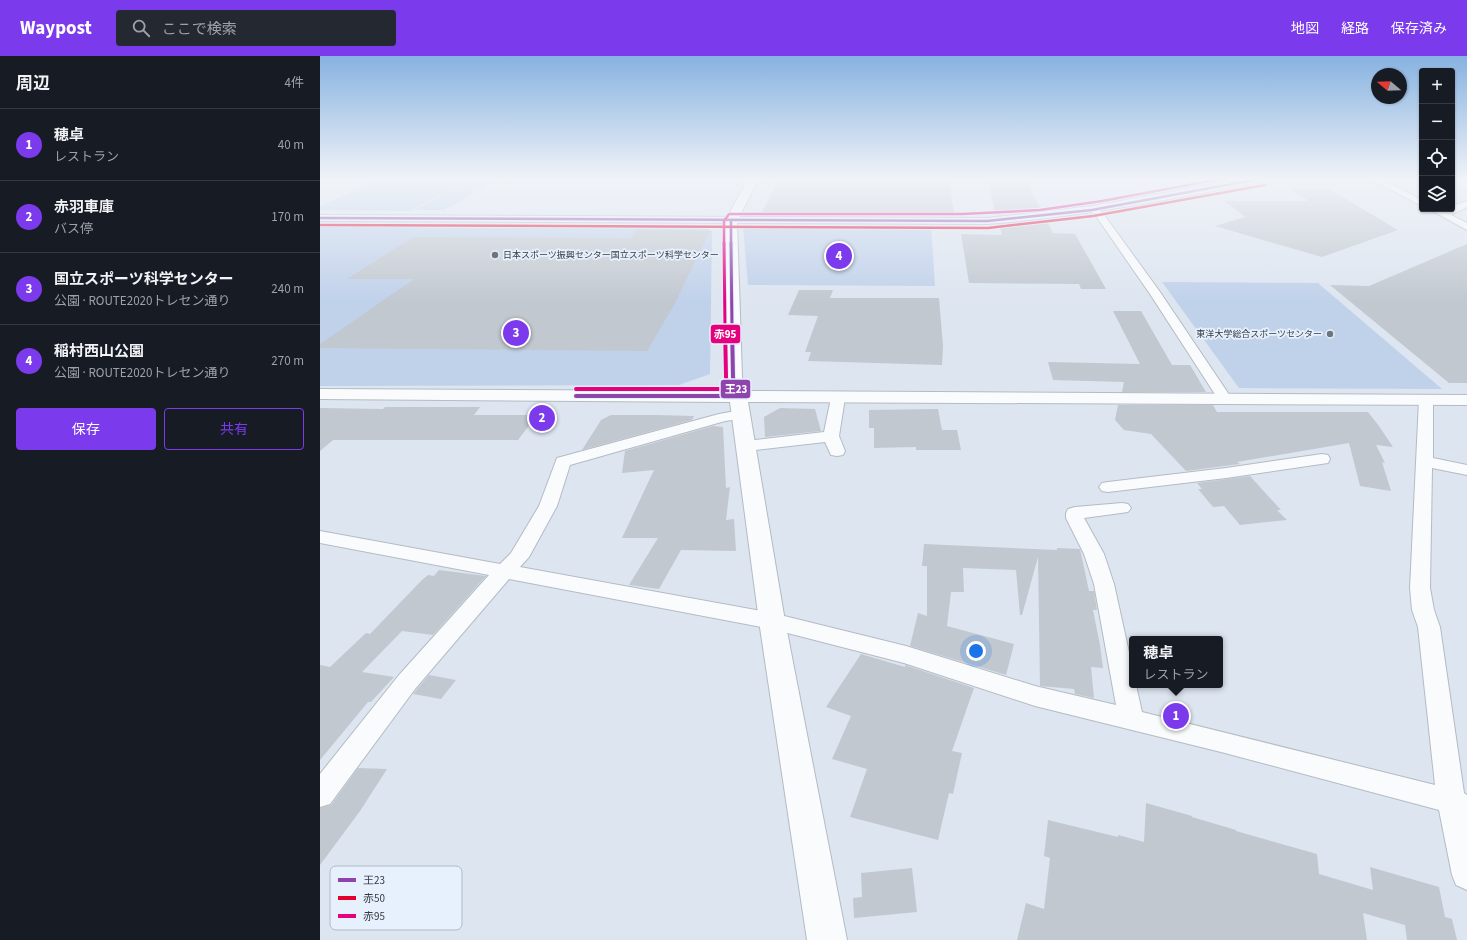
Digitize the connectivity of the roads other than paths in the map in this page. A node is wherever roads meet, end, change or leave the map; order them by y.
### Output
1 (492, 219) edge
2 (1007, 219) edge
3 (1104, 219) edge
4 (1453, 219) edge
5 (731, 221) junction
6 (1467, 227) edge
7 (320, 394) edge
8 (838, 398) junction
9 (1224, 399) junction
10 (1426, 400) junction
11 (1467, 400) edge
12 (739, 405) junction
13 (831, 436) junction
14 (746, 446) junction
15 (837, 451) dead end
16 (1322, 459) dead end
17 (1425, 462) junction
18 (1467, 470) edge
19 (1108, 487) dead end
20 (1122, 508) dead end
21 (320, 537) edge
22 (504, 571) junction
23 (772, 621) junction
24 (1131, 720) junction
25 (320, 795) edge
26 (1459, 804) edge
27 (1467, 875) edge
28 (827, 940) edge

1 - 5 main road
2 - 5 main road
3 - 9 street
4 - 6 street
5 - 12 street
7 - 12 street
8 - 9 street
8 - 12 street
8 - 13 street
9 - 10 street
10 - 11 street
10 - 17 street
12 - 14 street
12 - 22 street
13 - 14 street
13 - 15 street
14 - 23 street
16 - 19 street
17 - 18 street
17 - 26 street
20 - 24 street
21 - 22 street
22 - 23 street
22 - 25 street
23 - 24 street
23 - 28 street
24 - 26 street
26 - 27 street

